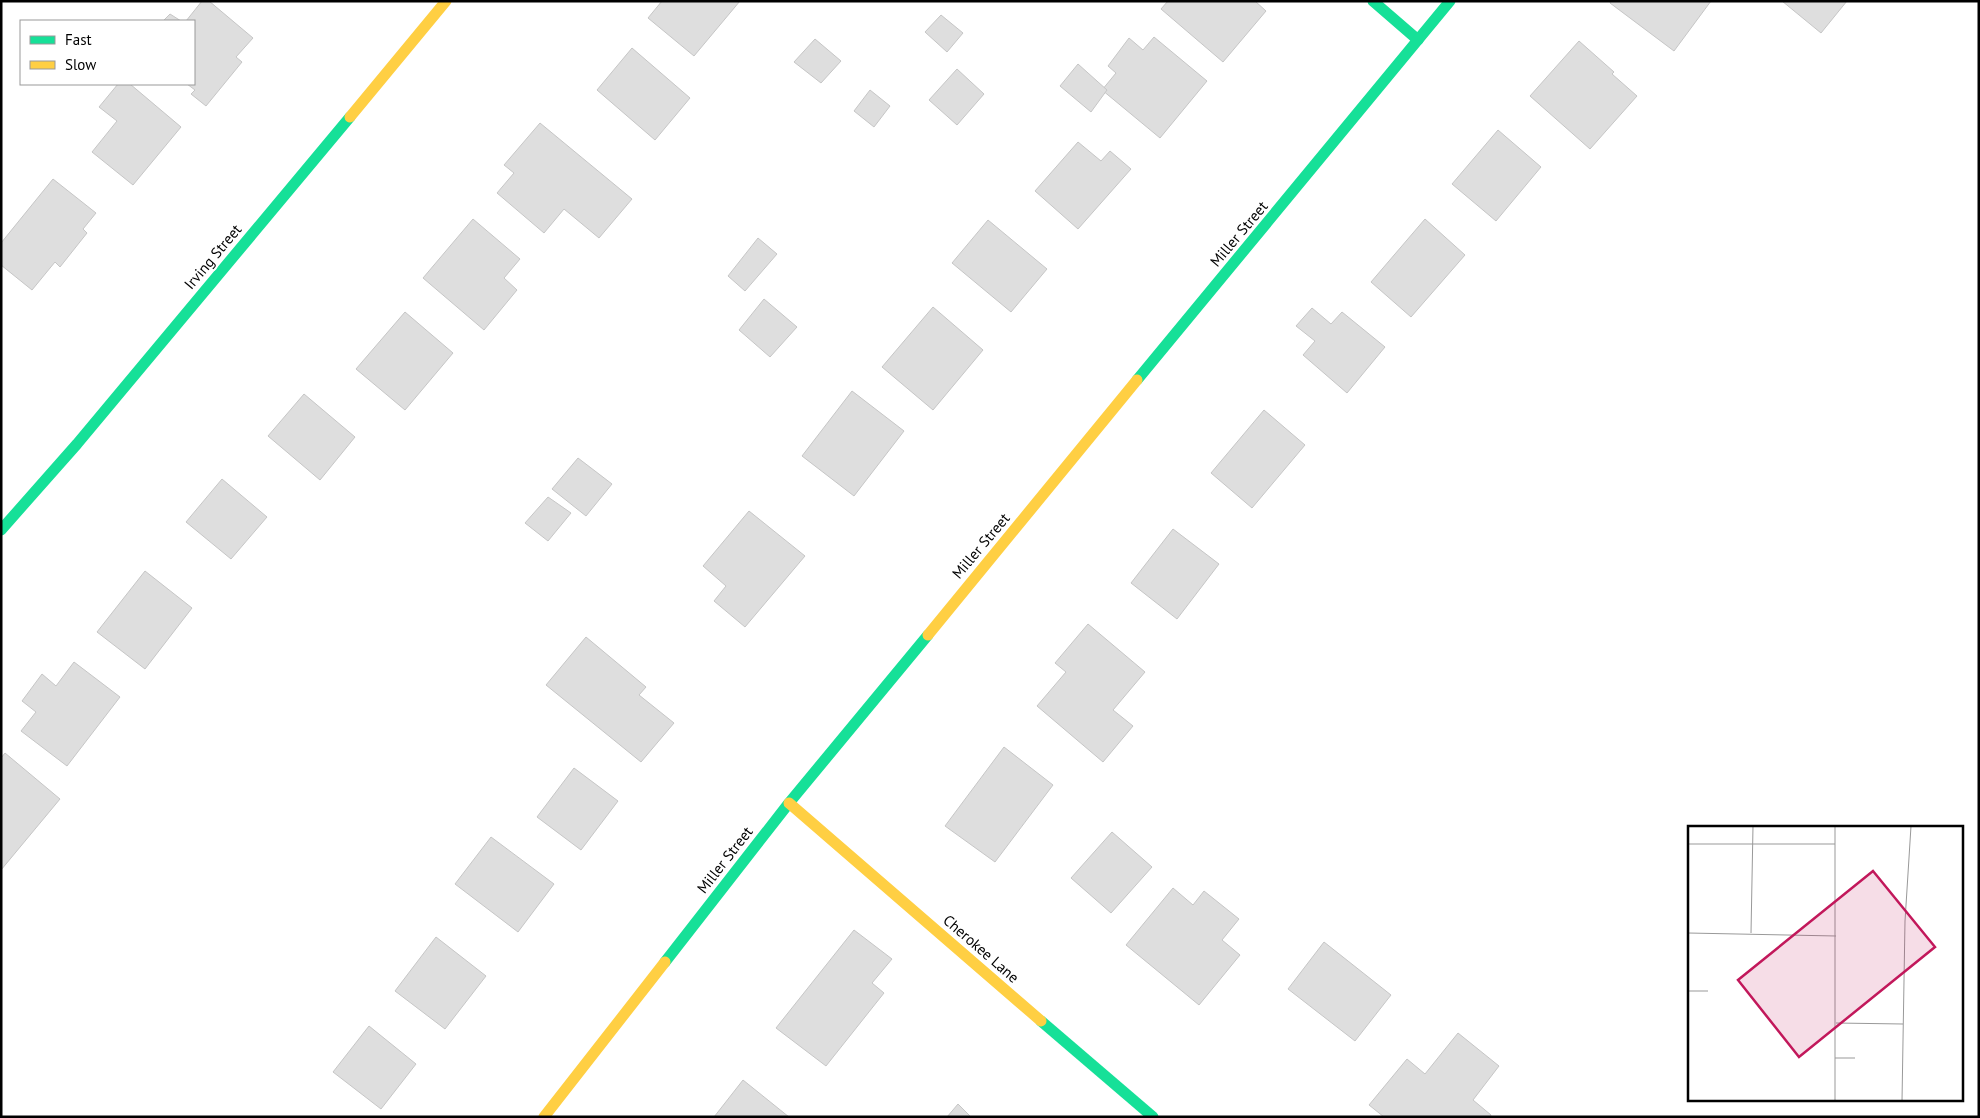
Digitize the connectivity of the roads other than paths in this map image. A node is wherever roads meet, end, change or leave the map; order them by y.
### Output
1 (446, 1) edge
2 (1373, 1) edge
3 (1450, 1) edge
4 (1418, 40) junction
5 (1, 530) edge
6 (789, 803) junction
7 (544, 1117) edge
8 (1153, 1117) edge

1 - 5 main road, Irving Street
2 - 4 main road
3 - 4 main road, Miller Street
4 - 6 main road, Miller Street
6 - 7 main road, Miller Street
6 - 8 main road, Cherokee Lane

